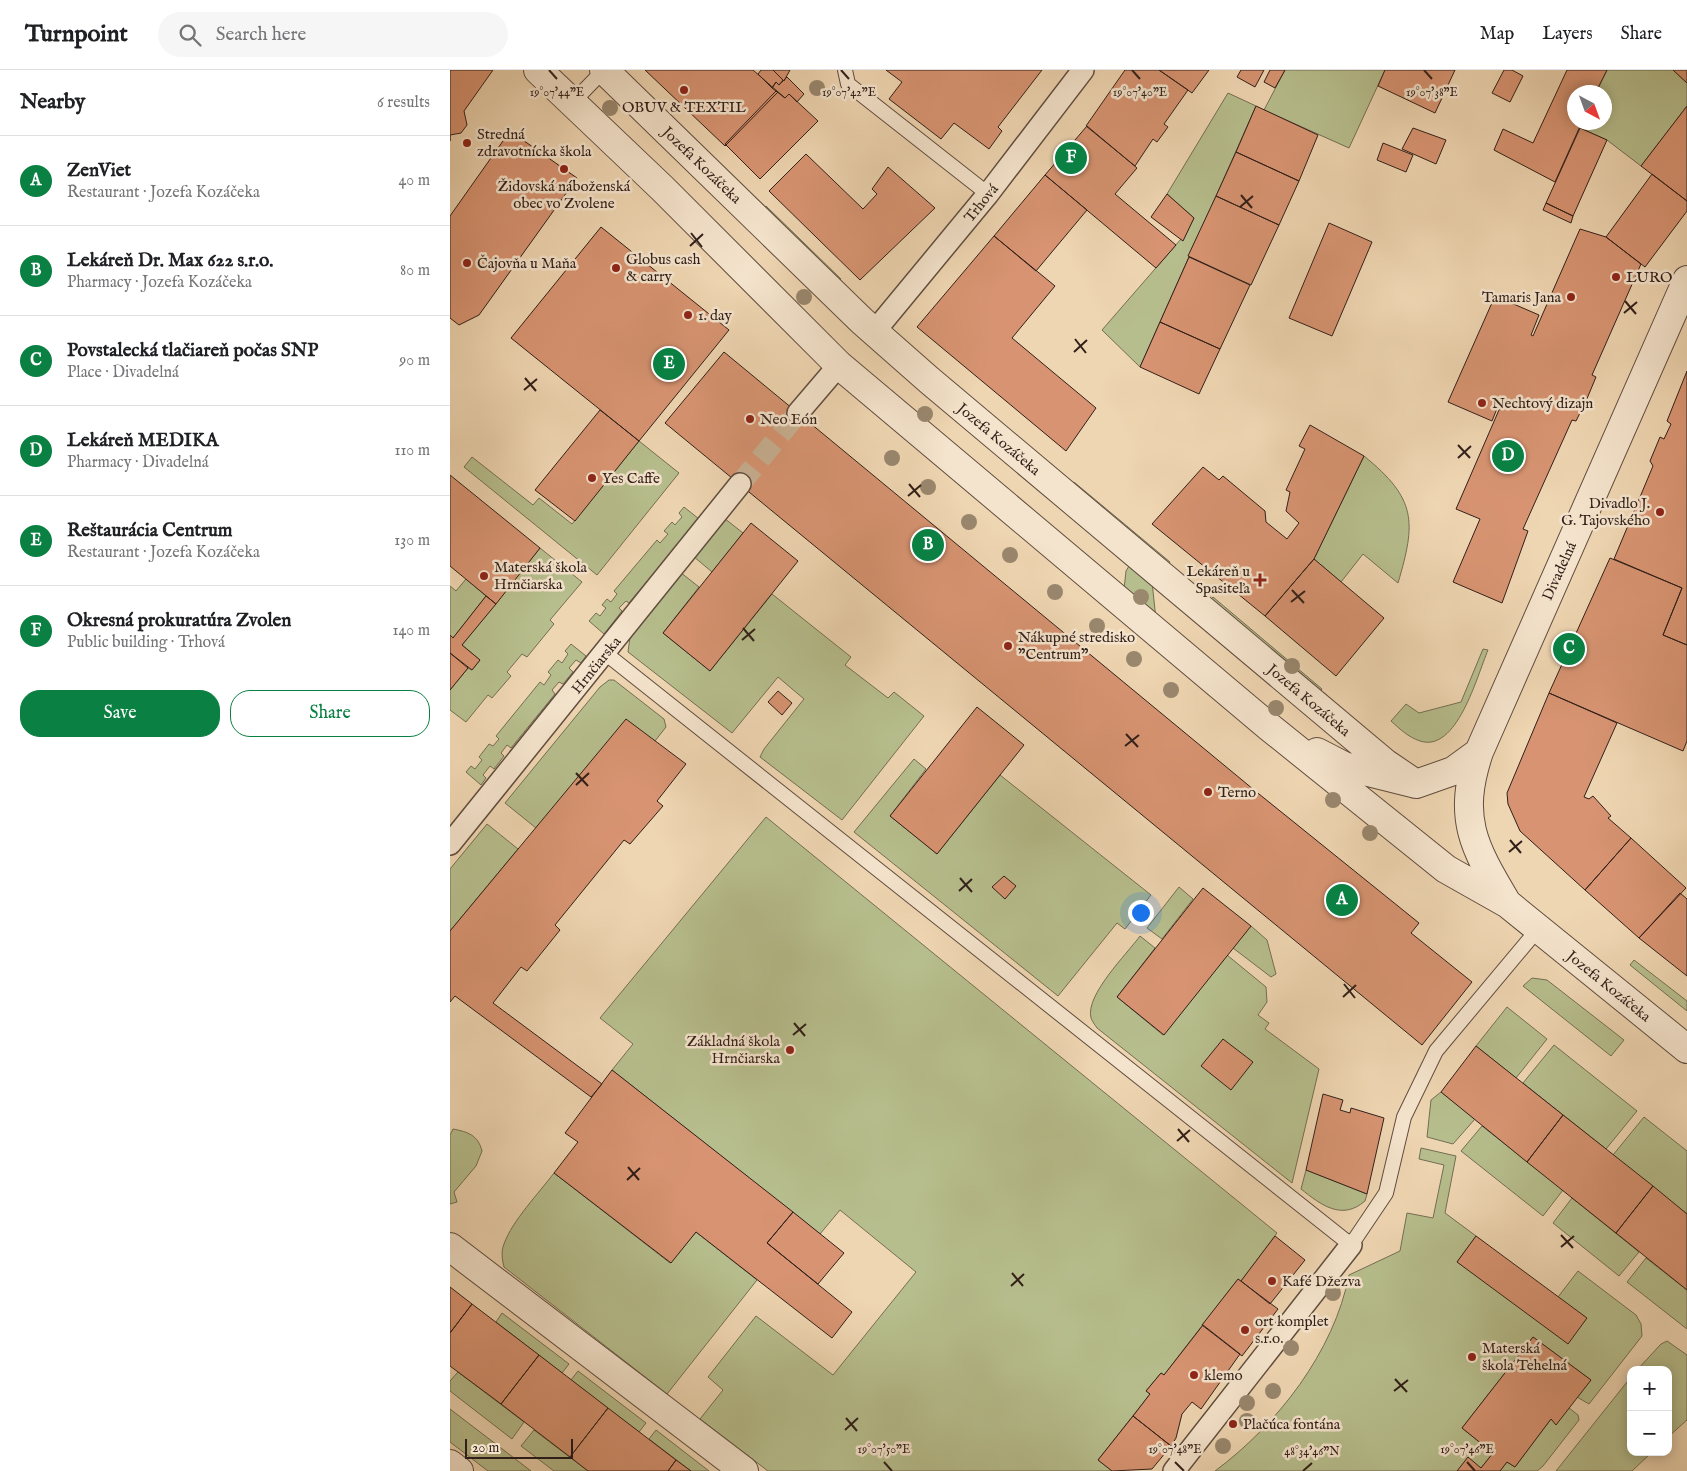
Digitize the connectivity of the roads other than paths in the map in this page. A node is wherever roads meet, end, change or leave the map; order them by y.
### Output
1 (538, 70) edge
2 (604, 70) edge
3 (845, 70) edge
4 (1083, 70) edge
5 (572, 102) junction
6 (988, 194) junction
7 (1687, 280) edge
8 (874, 332) junction
9 (839, 365) junction
10 (798, 413) tunnel mouth
11 (740, 484) tunnel mouth
12 (605, 653) junction
13 (1268, 726) junction
14 (1479, 752) junction
15 (1416, 784) junction
16 (450, 844) edge
17 (1508, 904) junction
18 (1538, 929) junction
19 (1687, 1050) edge
20 (1351, 1245) junction
21 (450, 1246) edge
22 (450, 1464) edge
23 (460, 1471) edge
24 (744, 1471) edge
25 (1174, 1471) edge

1 - 5 street, Jozefa Kozáčeka
2 - 5 lane
2 - 8 street, Jozefa Kozáčeka
3 - 6 lane
4 - 6 street, Trhová
5 - 9 street, Jozefa Kozáčeka
6 - 8 street, Trhová
7 - 14 street, Divadelná
8 - 15 street, Jozefa Kozáčeka
9 - 10 street
9 - 13 street, Jozefa Kozáčeka
11 - 12 street, Hrnčiarska
12 - 16 street, Hrnčiarska
12 - 20 lane
13 - 15 street, Jozefa Kozáčeka
13 - 17 street, Jozefa Kozáčeka
14 - 15 street
14 - 17 street, Jozefa Kozáčeka
17 - 18 street, Jozefa Kozáčeka
18 - 19 street, Jozefa Kozáčeka
18 - 20 lane
20 - 25 street
21 - 24 street
22 - 23 street

